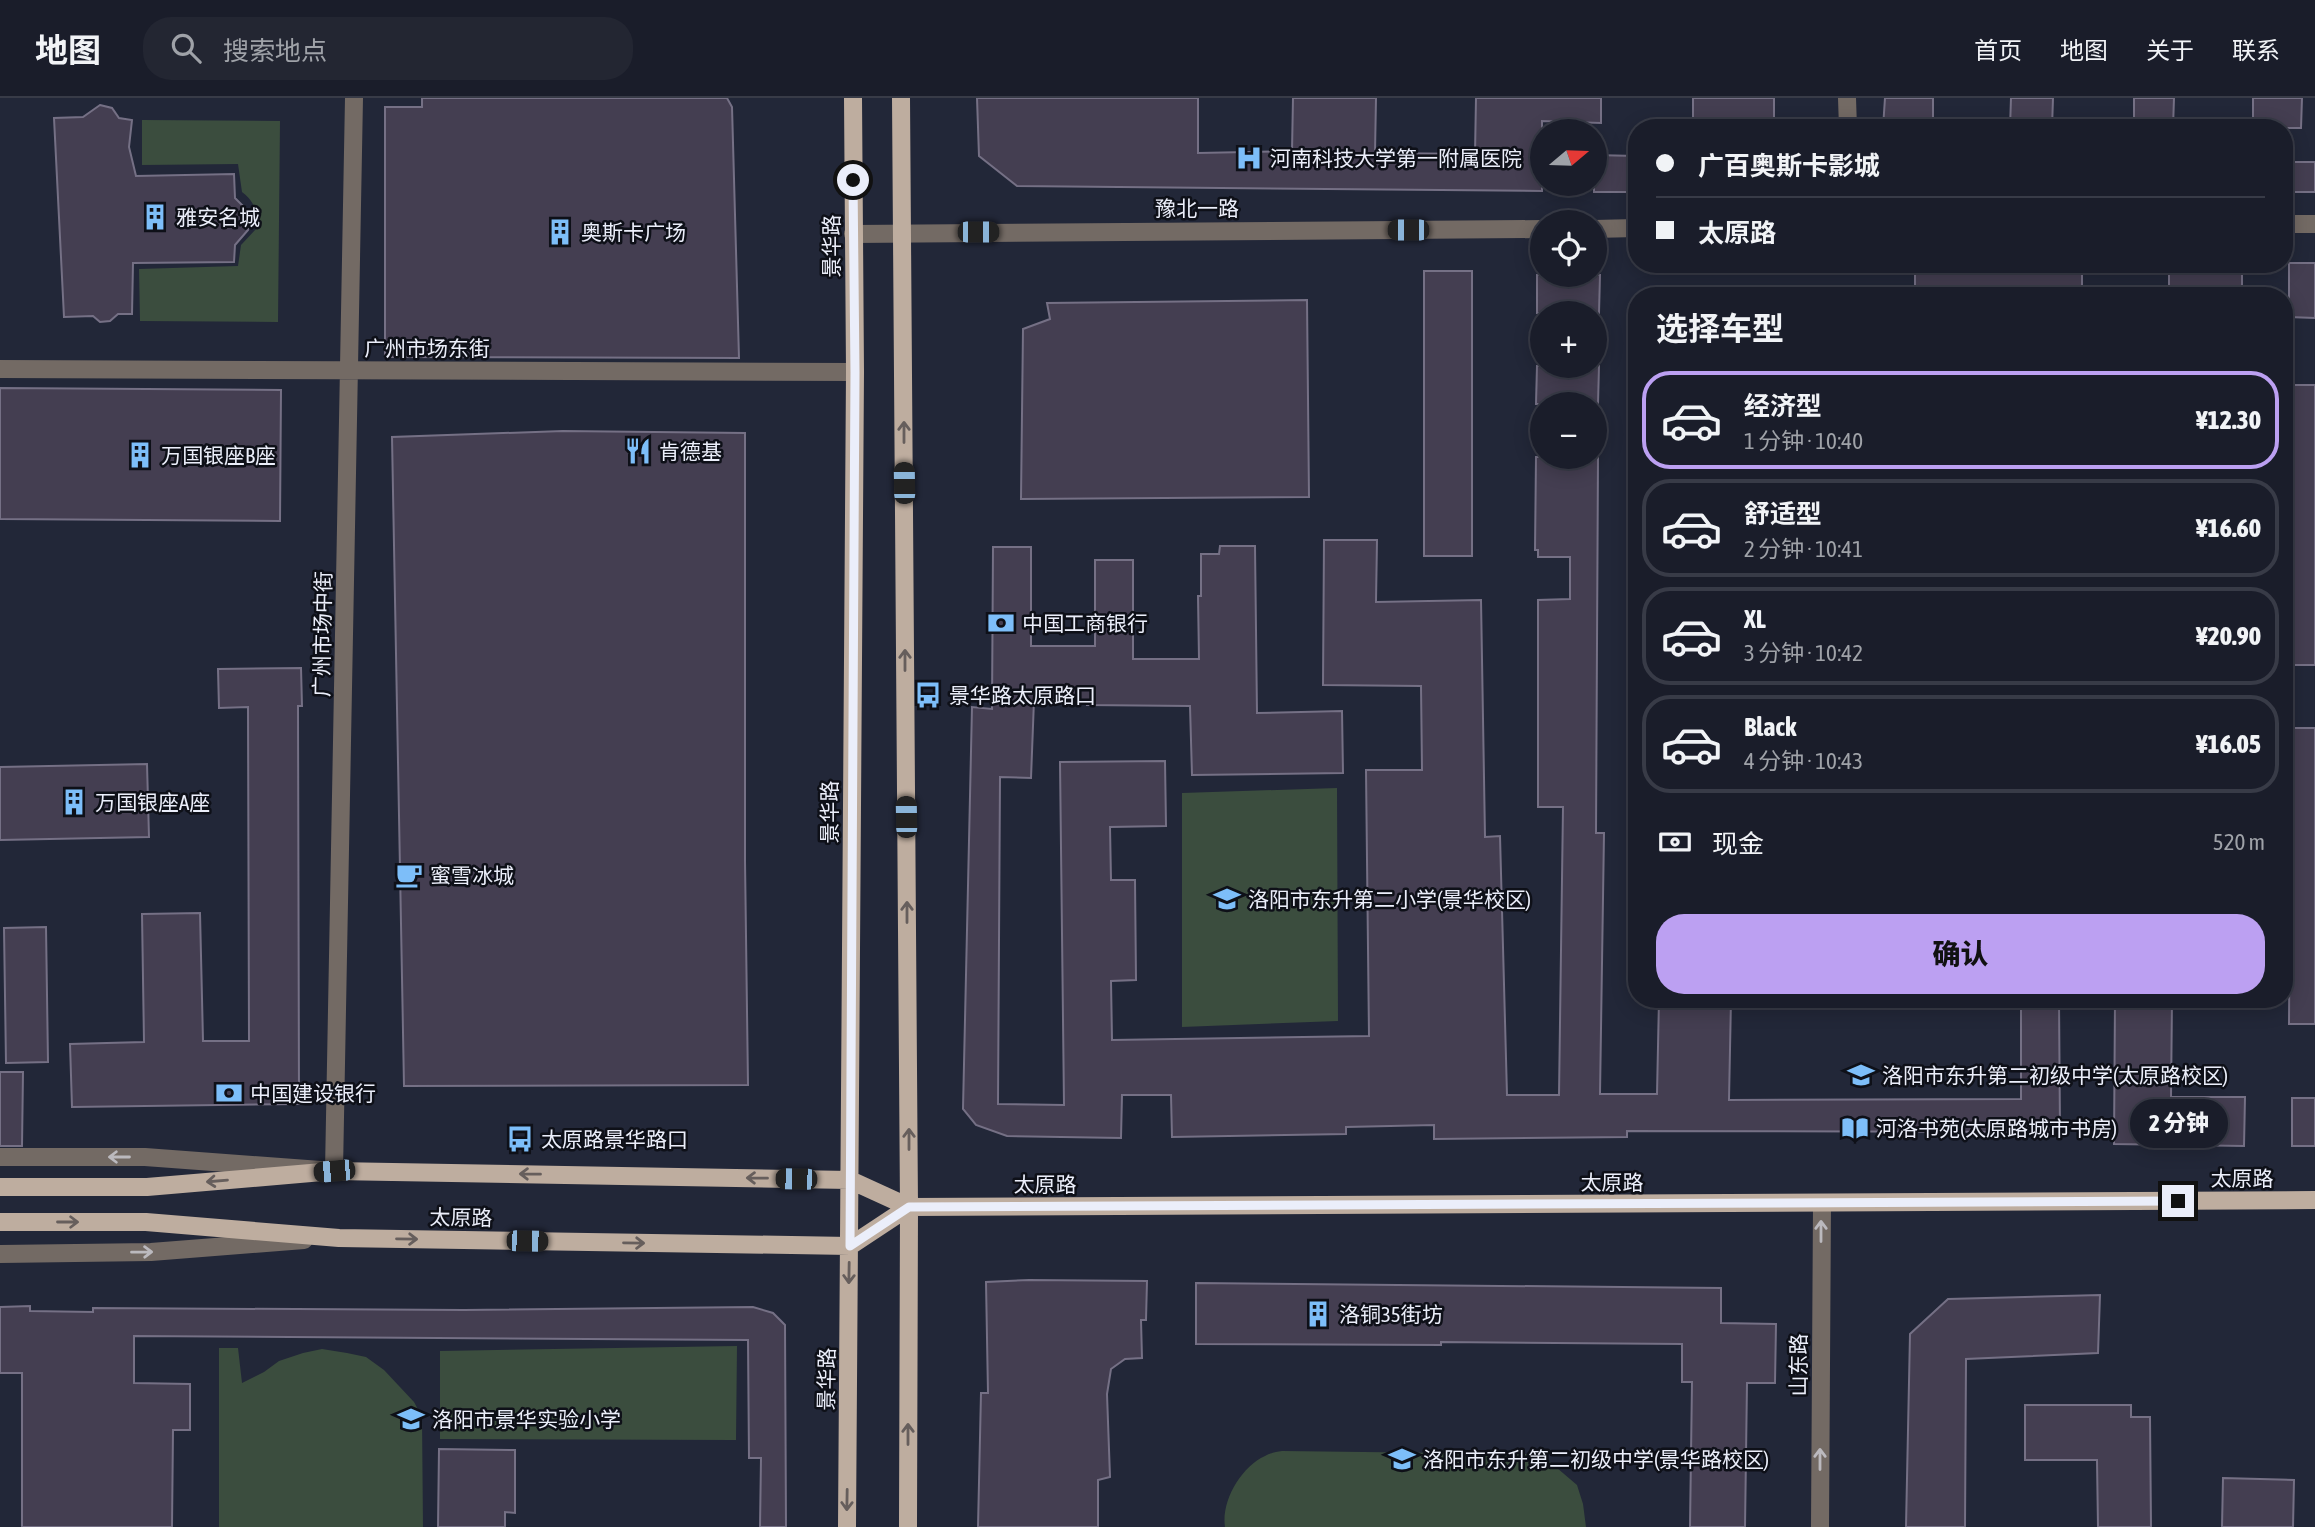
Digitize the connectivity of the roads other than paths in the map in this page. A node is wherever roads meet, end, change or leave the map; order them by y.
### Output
1 (354, 98) edge
2 (853, 98) edge
3 (901, 98) edge
4 (1847, 98) edge
5 (1848, 119) edge
6 (2293, 224) edge
7 (2315, 224) edge
8 (1628, 228) edge
9 (1530, 229) edge
10 (1607, 229) edge
11 (902, 233) junction
12 (853, 234) junction
13 (0, 369) edge
14 (349, 370) junction
15 (855, 372) junction
16 (0, 1157) edge
17 (334, 1171) junction
18 (850, 1180) junction
19 (0, 1187) edge
20 (2315, 1200) edge
21 (1822, 1204) junction
22 (909, 1207) junction
23 (0, 1222) edge
24 (339, 1238) junction
25 (850, 1246) junction
26 (0, 1254) edge
27 (847, 1527) edge
28 (908, 1527) edge
29 (1820, 1527) edge

1 - 14 street, 广州市场中街
2 - 12 main road, 景华路
3 - 11 main road
4 - 5 street
6 - 7 street
8 - 10 street
9 - 11 street, 豫北一路
11 - 12 street, 豫北一路
22 -> 11 main road
12 - 15 main road, 景华路
13 - 14 street, 广州市场东街
14 - 15 street, 广州市场东街
14 - 17 street, 广州市场中街
15 - 18 main road, 景华路
17 -> 16 street
18 -> 17 main road, 太原路
17 -> 19 main road, 太原路
18 - 22 main road, 太原路
18 - 25 main road, 景华路
20 - 21 main road, 太原路
21 - 22 main road, 太原路
29 -> 21 street, 山东路
22 - 25 main road
28 -> 22 main road
23 -> 24 main road, 太原路
24 -> 25 main road, 太原路
26 -> 24 street
25 -> 27 main road, 景华路

